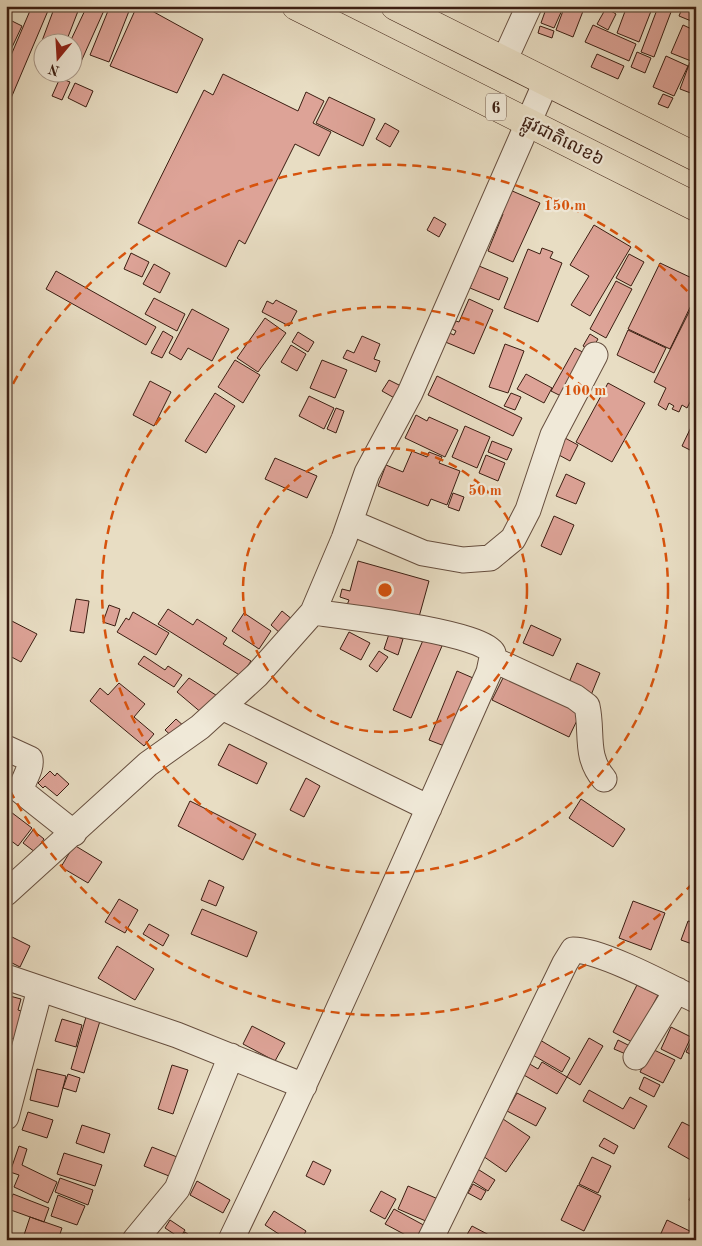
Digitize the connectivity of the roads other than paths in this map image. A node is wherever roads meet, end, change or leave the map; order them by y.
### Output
1 (296, 6) edge
2 (395, 6) edge
3 (529, 6) edge
4 (504, 61) junction
5 (546, 82) junction
6 (530, 124) junction
7 (696, 157) edge
8 (696, 207) edge
9 (595, 355) dead end
10 (350, 522) junction
11 (313, 612) junction
12 (492, 659) junction
13 (222, 706) junction
14 (6, 748) edge
15 (604, 779) dead end
16 (429, 808) junction
17 (74, 833) junction
18 (6, 893) edge
19 (6, 977) edge
20 (40, 989) junction
21 (686, 995) edge
22 (231, 1056) junction
23 (636, 1057) dead end
24 (304, 1086) junction
25 (6, 1117) edge
26 (135, 1240) edge
27 (230, 1240) edge
28 (430, 1240) edge

1 - 6 main road, ផ្លូវជាតិលេខ៦ / 6
2 - 4 main road
3 - 4 street
4 - 5 main road
5 - 6 street
5 - 7 main road
6 - 8 main road, ផ្លូវជាតិលេខ៦ / 6
6 - 10 street
9 - 10 street
10 - 11 street
11 - 12 street
11 - 13 street
12 - 15 street
12 - 16 street
13 - 16 street
13 - 17 street
14 - 17 street
16 - 24 street
17 - 18 street
19 - 20 street
20 - 22 street
20 - 25 street
21 - 23 street
21 - 28 street
22 - 24 street
22 - 26 street
24 - 27 street

